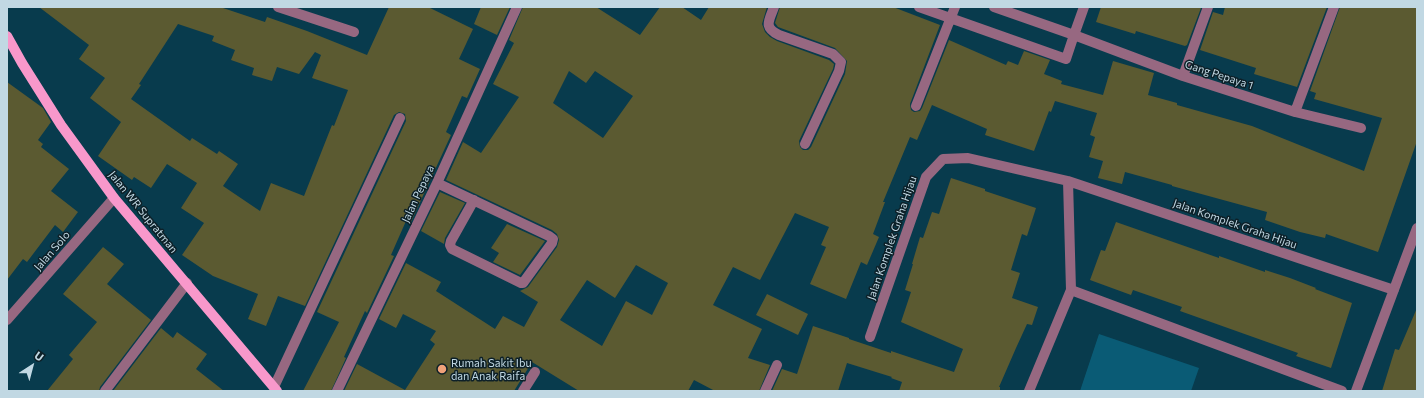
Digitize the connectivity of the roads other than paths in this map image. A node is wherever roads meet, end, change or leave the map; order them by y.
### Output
1 (278, 7) edge
2 (517, 7) edge
3 (774, 7) edge
4 (919, 7) edge
5 (955, 7) edge
6 (994, 7) edge
7 (1084, 7) edge
8 (1208, 7) edge
9 (1334, 7) edge
10 (950, 18) junction
11 (354, 32) dead end
12 (1074, 35) junction
13 (7, 36) edge
14 (1183, 76) junction
15 (916, 106) dead end
16 (1296, 112) junction
17 (400, 118) dead end
18 (1361, 128) dead end
19 (805, 144) dead end
20 (1068, 181) junction
21 (437, 183) junction
22 (114, 198) junction
23 (474, 200) junction
24 (1417, 228) edge
25 (186, 283) junction
26 (1071, 290) junction
27 (1394, 290) junction
28 (7, 320) edge
29 (870, 338) dead end
30 (776, 365) dead end
31 (535, 372) dead end
32 (275, 389) edge
33 (105, 391) edge
34 (337, 391) edge
35 (523, 391) edge
36 (765, 391) edge
37 (1029, 391) edge
38 (1342, 391) edge
39 (1356, 391) edge

1 - 11 street
2 - 21 street, Jalan Pepaya
3 - 19 street
4 - 10 street
5 - 10 street
6 - 12 street, Gang Pepaya 1
7 - 12 street
8 - 14 street
9 - 16 street
10 - 12 street
10 - 15 street
12 - 14 street, Gang Pepaya 1
13 - 22 main road, Jalan WR Supratman
14 - 16 street, Gang Pepaya 1
16 - 18 street, Gang Pepaya 1
17 - 32 street
20 - 26 street
20 - 27 street, Jalan Komplek Graha Hijau
20 - 29 street, Jalan Komplek Graha Hijau
21 - 23 street
21 - 34 street, Jalan Pepaya
22 - 25 main road, Jalan WR Supratman
22 - 28 street, Jalan Solo
23 - 23 street
24 - 27 street
25 - 32 main road, Jalan WR Supratman
25 - 33 street
26 - 37 street
26 - 38 street
27 - 39 street
30 - 36 street
31 - 35 street

